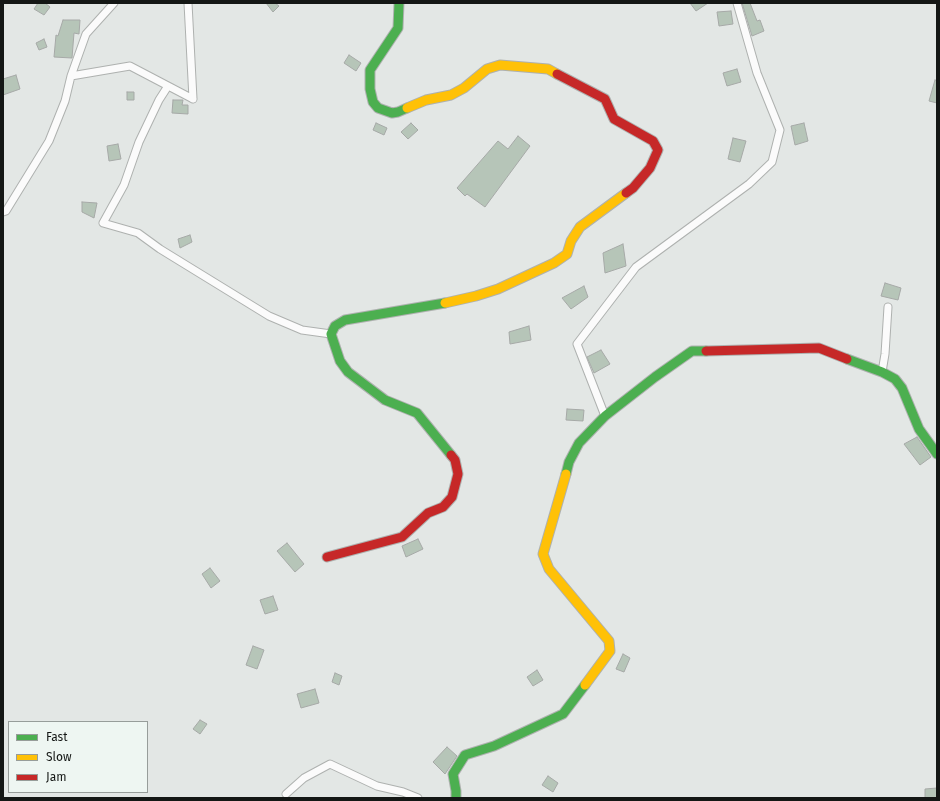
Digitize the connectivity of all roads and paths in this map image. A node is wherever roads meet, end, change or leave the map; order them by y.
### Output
1 (114, 3) edge
2 (188, 3) edge
3 (399, 3) edge
4 (738, 3) edge
5 (71, 76) junction
6 (168, 86) junction
7 (3, 212) edge
8 (888, 307) dead end
9 (331, 334) junction
10 (882, 372) junction
11 (605, 416) junction
12 (937, 454) edge
13 (327, 557) dead end
14 (286, 794) dead end
15 (418, 798) edge
16 (456, 798) edge

1 - 5 street
2 - 6 street
3 - 9 street
4 - 11 street
5 - 6 street
5 - 7 street
6 - 9 street
8 - 10 street
9 - 13 street
10 - 11 street
10 - 12 street
11 - 16 street
14 - 15 street

